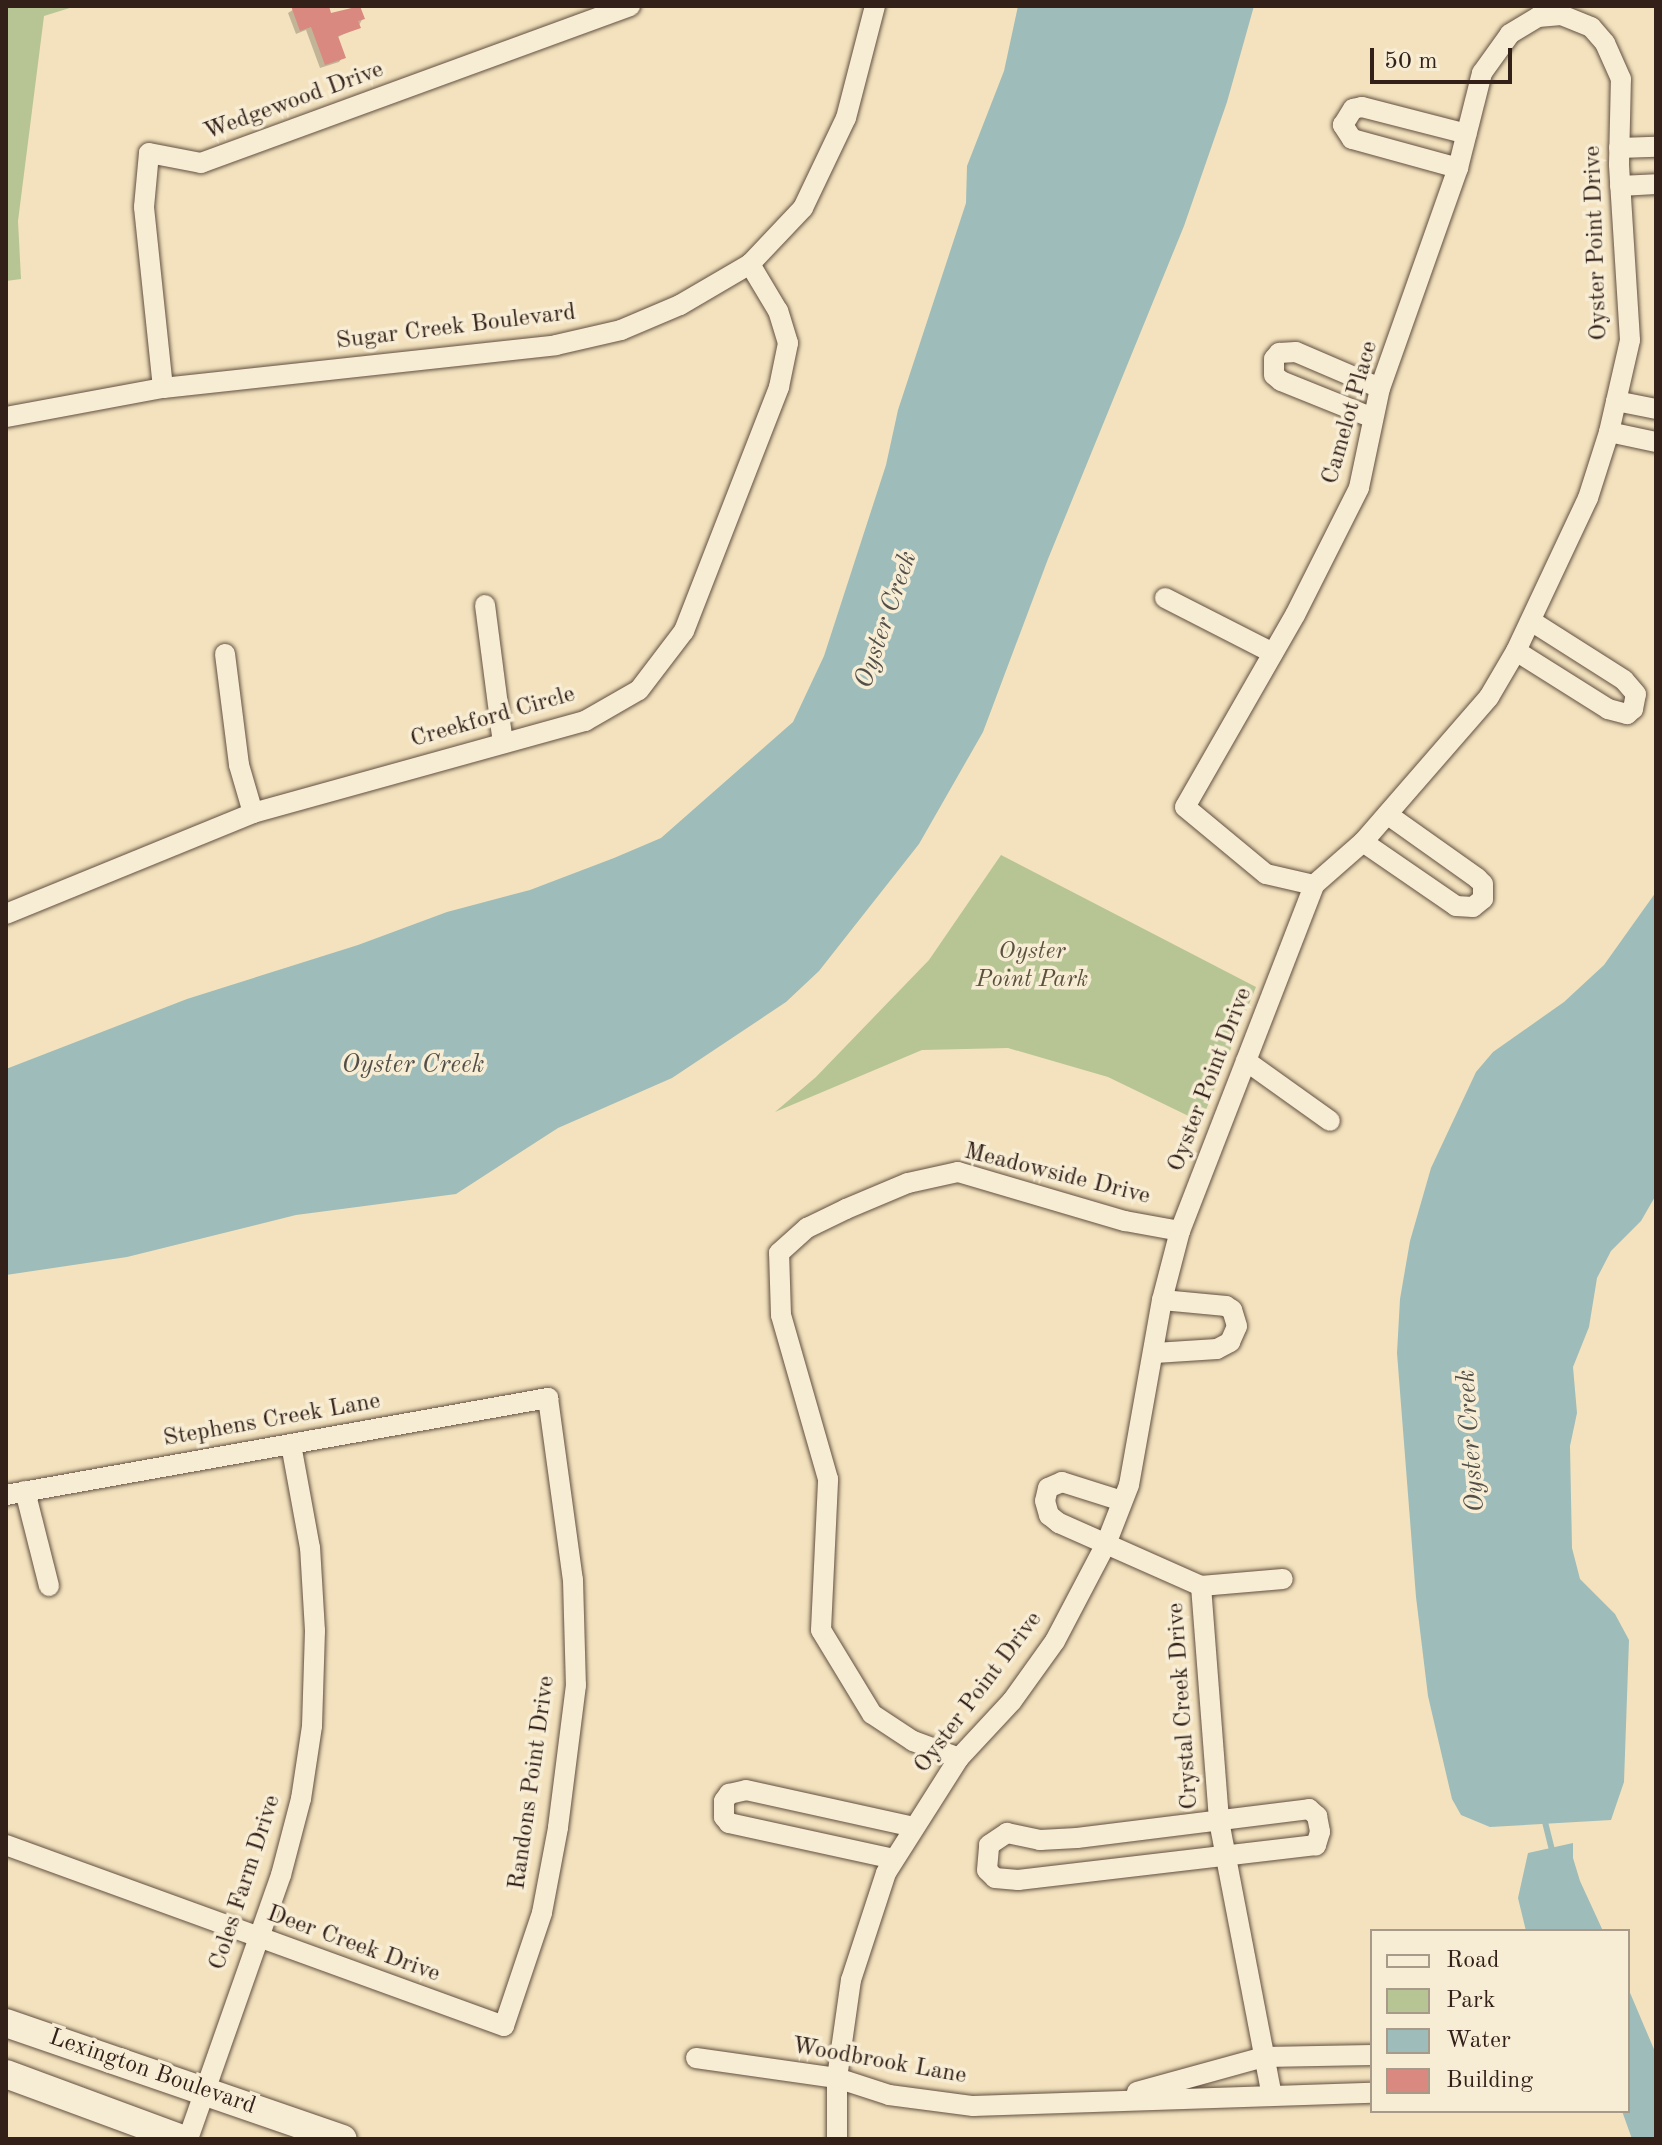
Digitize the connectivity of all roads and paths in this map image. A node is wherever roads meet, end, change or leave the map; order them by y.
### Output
1 (630, 6) edge
2 (875, 6) edge
3 (1613, 60) joint
4 (1467, 134) junction
5 (1656, 147) edge
6 (1619, 148) junction
7 (1458, 168) junction
8 (1656, 184) edge
9 (1620, 186) junction
10 (750, 264) junction
11 (163, 388) junction
12 (1380, 388) junction
13 (1616, 401) junction
14 (1656, 409) edge
15 (6, 417) edge
16 (1373, 418) junction
17 (1609, 432) junction
18 (1656, 442) edge
19 (1165, 598) dead end
20 (485, 605) dead end
21 (1531, 621) junction
22 (1516, 651) junction
23 (1273, 653) junction
24 (225, 654) dead end
25 (503, 743) junction
26 (253, 813) junction
27 (1387, 814) junction
28 (1363, 842) junction
29 (1314, 885) junction
30 (6, 914) edge
31 (1246, 1061) junction
32 (1330, 1121) dead end
33 (1180, 1231) junction
34 (1162, 1300) junction
35 (1155, 1353) junction
36 (548, 1398) joint
37 (291, 1444) junction
38 (16, 1493) edge
39 (1122, 1501) junction
40 (1106, 1544) junction
41 (1283, 1579) dead end
42 (49, 1586) dead end
43 (1201, 1586) junction
44 (959, 1758) junction
45 (1219, 1821) junction
46 (914, 1827) junction
47 (1077, 1838) junction
48 (6, 1845) edge
49 (1224, 1858) junction
50 (894, 1859) junction
51 (1080, 1874) junction
52 (256, 1939) junction
53 (6, 2023) edge
54 (504, 2026) joint
55 (1370, 2055) edge
56 (1264, 2057) junction
57 (696, 2058) dead end
58 (6, 2074) edge
59 (837, 2078) junction
60 (207, 2092) junction
61 (1370, 2093) edge
62 (1272, 2095) junction
63 (1102, 2101) junction
64 (185, 2139) edge
65 (343, 2139) edge
66 (837, 2139) edge

1 - 11 street, Wedgewood Drive
2 - 10 street, Sugar Creek Boulevard
3 - 4 street, Camelot Place
3 - 6 street, Oyster Point Drive
4 - 7 street, Camelot Place
4 - 7 street
5 - 6 street
6 - 9 street, Oyster Point Drive
7 - 12 street, Camelot Place
8 - 9 street
9 - 13 street, Oyster Point Drive
10 - 11 street, Sugar Creek Boulevard
10 - 25 street, Creekford Circle
11 - 15 street, Sugar Creek Boulevard
12 - 16 street, Camelot Place
12 - 16 street
13 - 14 street
13 - 17 street, Oyster Point Drive
16 - 23 street, Camelot Place
17 - 18 street
17 - 21 street, Oyster Point Drive
19 - 23 street
20 - 25 street
21 - 22 street, Oyster Point Drive
21 - 22 street
22 - 27 street, Oyster Point Drive
23 - 29 street, Camelot Place
24 - 26 street
25 - 26 street, Creekford Circle
26 - 30 street, Creekford Circle
27 - 28 street, Oyster Point Drive
27 - 28 street
28 - 29 street, Oyster Point Drive
29 - 31 street, Oyster Point Drive
31 - 32 street
31 - 33 street, Oyster Point Drive
33 - 34 street, Oyster Point Drive
33 - 44 street, Meadowside Drive
34 - 35 street, Oyster Point Drive
34 - 35 street
35 - 39 street, Oyster Point Drive
36 - 37 street, Stephens Creek Lane
36 - 54 street, Randons Point Drive
37 - 38 street, Stephens Creek Lane
37 - 52 street, Coles Farm Drive
38 - 42 street
39 - 40 street, Oyster Point Drive
39 - 40 street, Crystal Creek Drive
40 - 43 street, Crystal Creek Drive
40 - 44 street, Oyster Point Drive
41 - 43 street
43 - 45 street, Crystal Creek Drive
44 - 46 street, Oyster Point Drive
45 - 47 street
45 - 49 street, Crystal Creek Drive
45 - 49 street
46 - 50 street, Oyster Point Drive
46 - 50 street
47 - 51 street
47 - 51 street
48 - 52 street, Deer Creek Drive
49 - 51 street
49 - 56 street, Crystal Creek Drive
50 - 59 street, Oyster Point Drive
52 - 54 street, Deer Creek Drive
52 - 60 street, Coles Farm Drive
53 - 60 main road, Lexington Boulevard
55 - 56 street, Woodbrook Lane
56 - 62 street, Crystal Creek Drive
56 - 63 street, Woodbrook Lane
57 - 59 street, Woodbrook Lane
58 - 64 main road, Lexington Boulevard
59 - 63 street, Woodbrook Lane
59 - 66 street, Oyster Point Drive
60 - 64 street, Coles Farm Drive
60 - 65 main road, Lexington Boulevard
61 - 62 street, Woodbrook Lane
62 - 63 street, Woodbrook Lane

